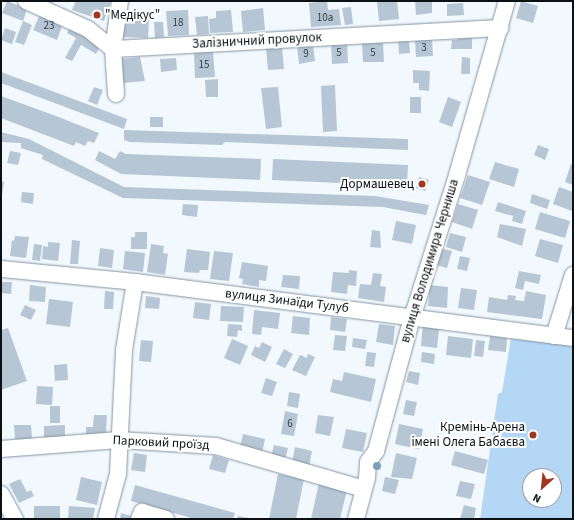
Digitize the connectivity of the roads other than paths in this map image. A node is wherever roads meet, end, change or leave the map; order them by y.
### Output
1 (26, 1) edge
2 (120, 1) edge
3 (507, 1) edge
4 (500, 28) junction
5 (113, 49) junction
6 (116, 94) dead end
7 (1, 269) edge
8 (573, 275) edge
9 (135, 282) junction
10 (412, 318) junction
11 (554, 336) junction
12 (573, 338) edge
13 (119, 440) junction
14 (1, 448) edge
15 (364, 489) junction
16 (1, 494) edge
17 (15, 519) edge
18 (106, 519) edge
19 (139, 519) edge
20 (166, 519) edge
21 (356, 519) edge

1 - 5 street
2 - 5 street
3 - 4 street, вулиця Володимира Черниша
4 - 5 street, Залізничний провулок
4 - 10 street, вулиця Володимира Черниша
5 - 6 street
7 - 9 street, вулиця Зинаїди Тулуб
8 - 11 street
9 - 10 street, вулиця Зинаїди Тулуб
9 - 13 street
10 - 11 street, вулиця Зинаїди Тулуб
10 - 15 street, вулиця Володимира Черниша
11 - 12 street, вулиця Зинаїди Тулуб
13 - 14 street, Парковий проїзд
13 - 15 street, Парковий проїзд
13 - 18 street
15 - 21 street, вулиця Володимира Черниша
16 - 17 street
19 - 20 street

